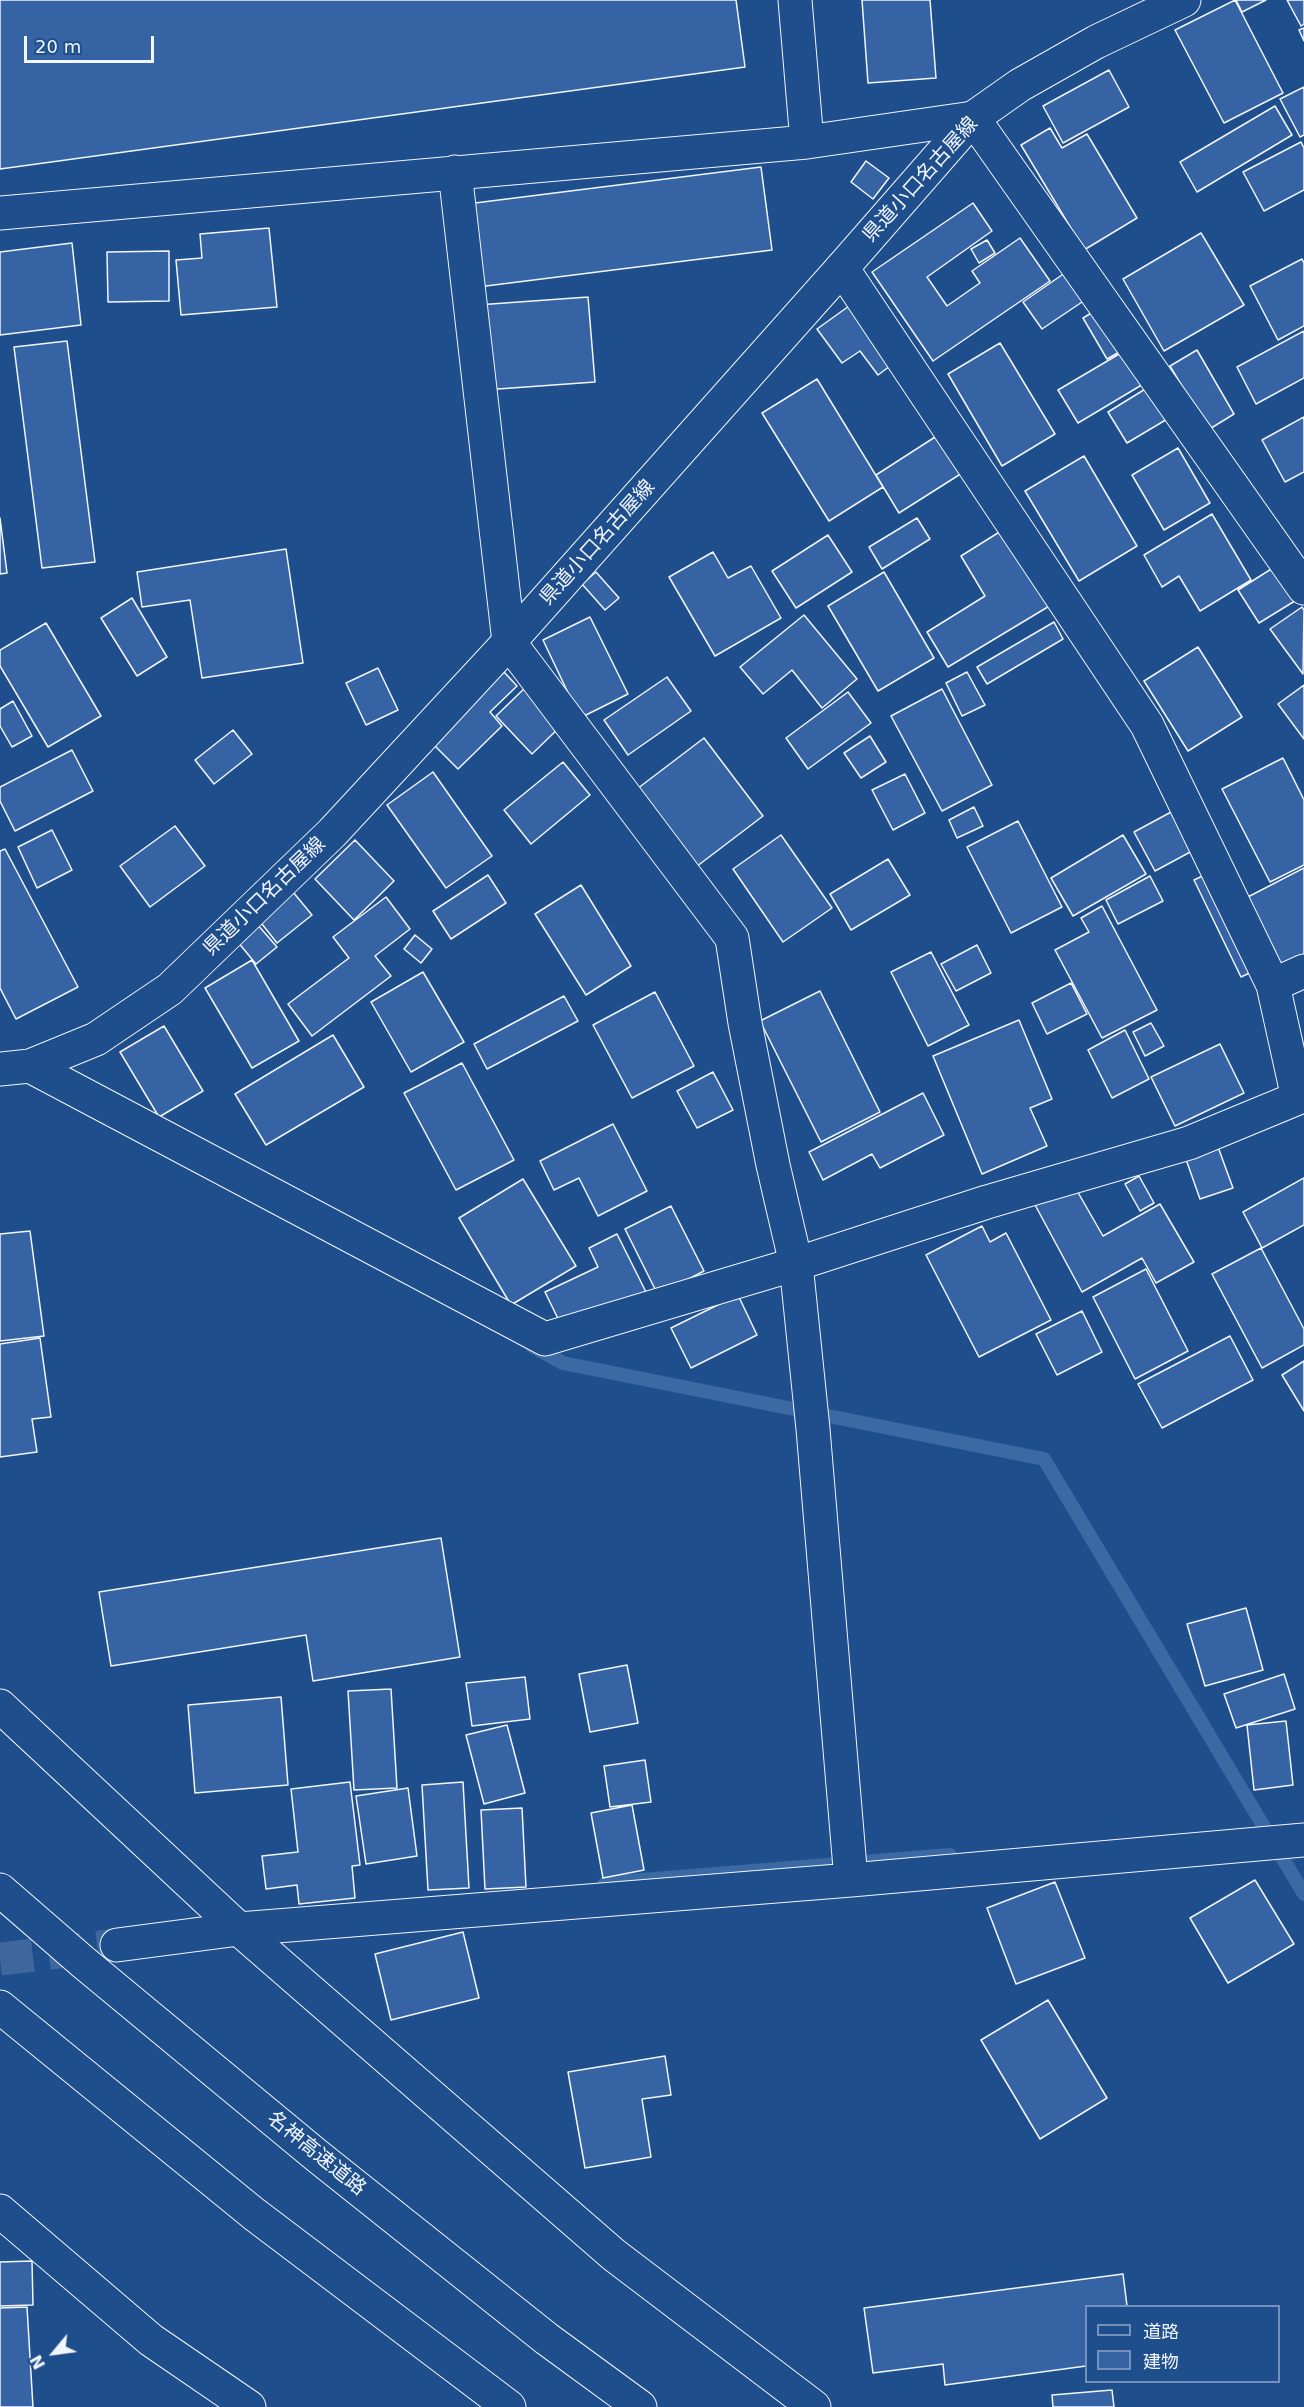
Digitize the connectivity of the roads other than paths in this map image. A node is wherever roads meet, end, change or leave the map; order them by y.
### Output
1 (795, 0) edge
2 (1184, 0) edge
3 (973, 118) junction
4 (807, 142) junction
5 (455, 172) junction
6 (0, 213) edge
7 (842, 268) junction
8 (1304, 588) edge
9 (509, 642) junction
10 (1304, 971) edge
11 (1274, 985) junction
12 (15, 1067) edge
13 (796, 1264) junction
14 (0, 1706) edge
15 (1304, 1840) edge
16 (851, 1880) junction
17 (0, 1890) edge
18 (239, 1929) junction
19 (117, 1945) tunnel mouth
20 (0, 2007) edge
21 (0, 2211) edge
22 (501, 2401) edge
23 (249, 2407) edge
24 (640, 2407) edge
25 (814, 2407) edge

1 - 4 main road
2 - 3 main road, 県道小口名古屋線
3 - 4 main road
3 - 7 main road, 県道小口名古屋線
3 - 8 main road
4 - 5 main road
5 - 6 main road
5 - 9 main road
7 - 9 main road, 県道小口名古屋線
7 - 11 main road
9 - 12 main road, 県道小口名古屋線
9 - 13 main road
10 - 11 main road
11 - 13 main road
12 - 13 main road
13 - 16 main road
14 - 18 main road
15 - 16 main road
16 - 18 main road
17 - 24 main road, 名神高速道路
18 - 19 main road
18 - 25 main road
20 - 22 main road
21 - 23 main road

